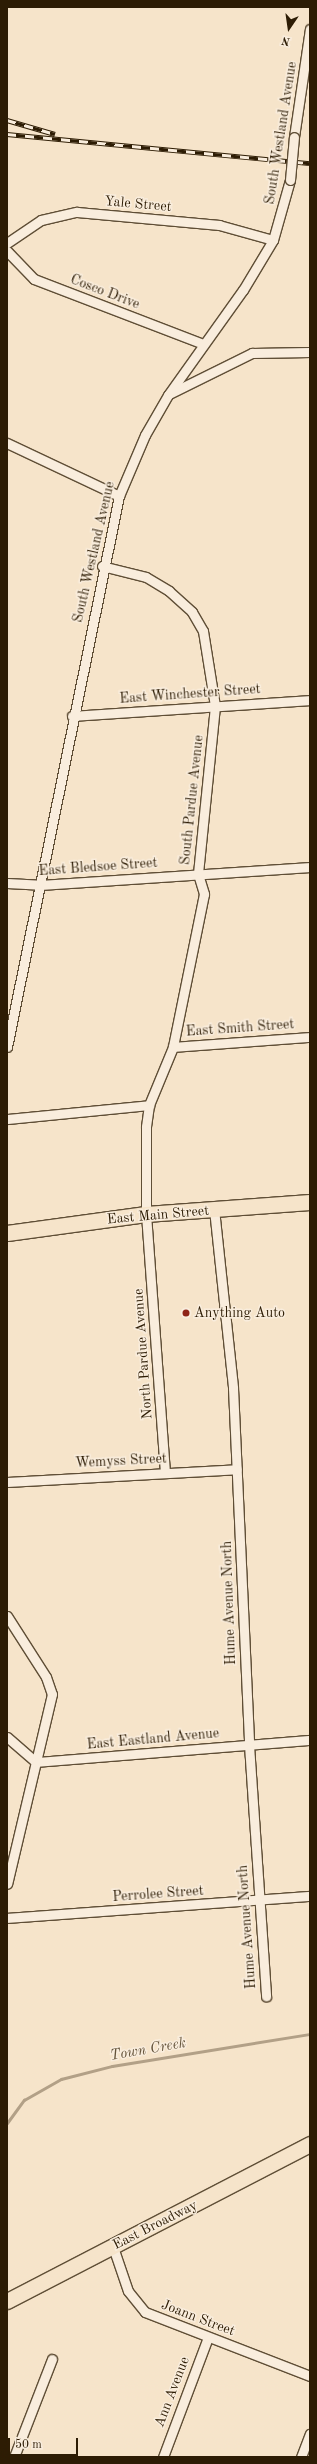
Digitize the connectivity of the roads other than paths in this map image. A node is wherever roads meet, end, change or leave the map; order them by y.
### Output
1 (310, 29) edge
2 (273, 240) junction
3 (7, 243) edge
4 (7, 251) edge
5 (203, 344) junction
6 (310, 352) edge
7 (168, 395) junction
8 (7, 443) edge
9 (119, 496) junction
10 (102, 566) junction
11 (310, 700) edge
12 (216, 706) junction
13 (72, 716) junction
14 (310, 867) edge
15 (198, 874) junction
16 (7, 883) edge
17 (40, 885) junction
18 (310, 1038) edge
19 (173, 1047) junction
20 (7, 1048) edge
21 (149, 1105) junction
22 (7, 1119) edge
23 (310, 1202) edge
24 (214, 1209) junction
25 (146, 1214) junction
26 (7, 1233) edge
27 (148, 1234) joint
28 (237, 1469) junction
29 (165, 1472) junction
30 (7, 1482) edge
31 (7, 1616) edge
32 (7, 1737) edge
33 (310, 1740) edge
34 (249, 1745) junction
35 (36, 1762) junction
36 (7, 1884) edge
37 (310, 1896) edge
38 (258, 1900) junction
39 (7, 1918) edge
40 (266, 1996) dead end
41 (307, 2143) edge
42 (112, 2247) junction
43 (7, 2301) edge
44 (208, 2337) junction
45 (52, 2359) dead end
46 (310, 2376) edge
47 (310, 2434) edge
48 (14, 2457) edge
49 (163, 2457) edge
50 (301, 2457) edge

1 - 2 street, South Westland Avenue, bridge
2 - 3 street, Yale Street
2 - 5 street, South Westland Avenue
4 - 5 street, Cosco Drive
5 - 7 street, South Westland Avenue
6 - 7 street
7 - 9 street, South Westland Avenue
8 - 9 street
9 - 10 street, South Westland Avenue
10 - 12 street, South Pardue Avenue
10 - 13 street, South Westland Avenue
11 - 12 street, East Winchester Street
12 - 13 street, East Winchester Street
12 - 15 street, South Pardue Avenue
13 - 17 street, South Westland Avenue
14 - 15 street, East Bledsoe Street
15 - 17 street, East Bledsoe Street
15 - 19 street, South Pardue Avenue
16 - 17 street, East Bledsoe Street
17 - 20 street, South Westland Avenue
18 - 19 street, East Smith Street
19 - 21 street, South Pardue Avenue
21 - 22 street
21 - 25 street, South Pardue Avenue
23 - 24 main road, East Main Street
24 - 25 main road, East Main Street
24 - 28 street, Hume Avenue North
25 - 26 main road, East Main Street
25 - 27 street, South Pardue Avenue
27 - 29 street, North Pardue Avenue
28 - 29 street, Wemyss Street
28 - 34 street, Hume Avenue North
29 - 30 street, Wemyss Street
31 - 35 street
32 - 35 street
33 - 34 street, East Eastland Avenue
34 - 35 street, East Eastland Avenue
34 - 38 street, Hume Avenue North
35 - 36 street
37 - 38 street, Perrolee Street
38 - 39 street, Perrolee Street
38 - 40 street, Hume Avenue North
41 - 42 main road, East Broadway
42 - 43 main road, East Broadway
42 - 44 street, Joann Street
44 - 46 street, Joann Street
44 - 49 street, Ann Avenue
45 - 48 street
47 - 50 street

